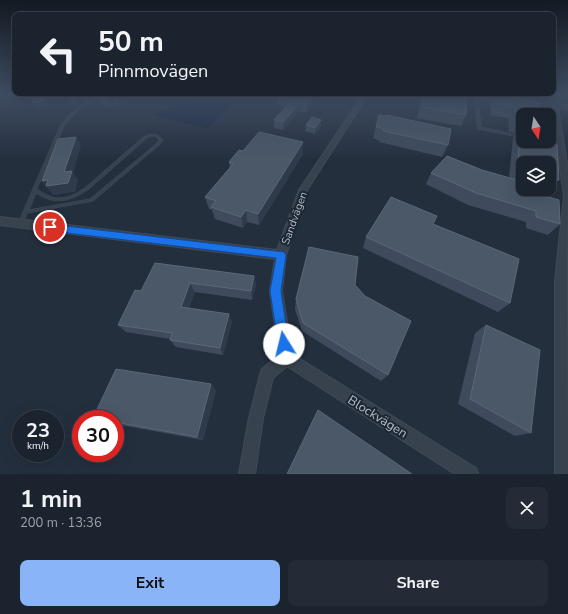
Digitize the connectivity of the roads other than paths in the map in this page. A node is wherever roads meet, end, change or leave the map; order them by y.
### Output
1 (69, 116) edge
2 (351, 116) edge
3 (478, 116) edge
4 (556, 116) edge
5 (516, 136) edge
6 (556, 144) edge
7 (560, 145) junction
8 (35, 190) junction
9 (568, 197) edge
10 (25, 212) junction
11 (0, 221) edge
12 (21, 223) junction
13 (281, 255) junction
14 (286, 358) junction
15 (247, 474) edge
16 (470, 474) edge
17 (563, 474) edge

1 - 8 lane
2 - 13 street, Sandvägen
3 - 5 lane
4 - 7 street
6 - 7 lane
7 - 9 street
8 - 10 lane
8 - 10 lane
9 - 17 street
10 - 12 lane
11 - 12 street
12 - 13 street
13 - 14 street, Sandvägen
14 - 15 street
14 - 16 street, Blockvägen

